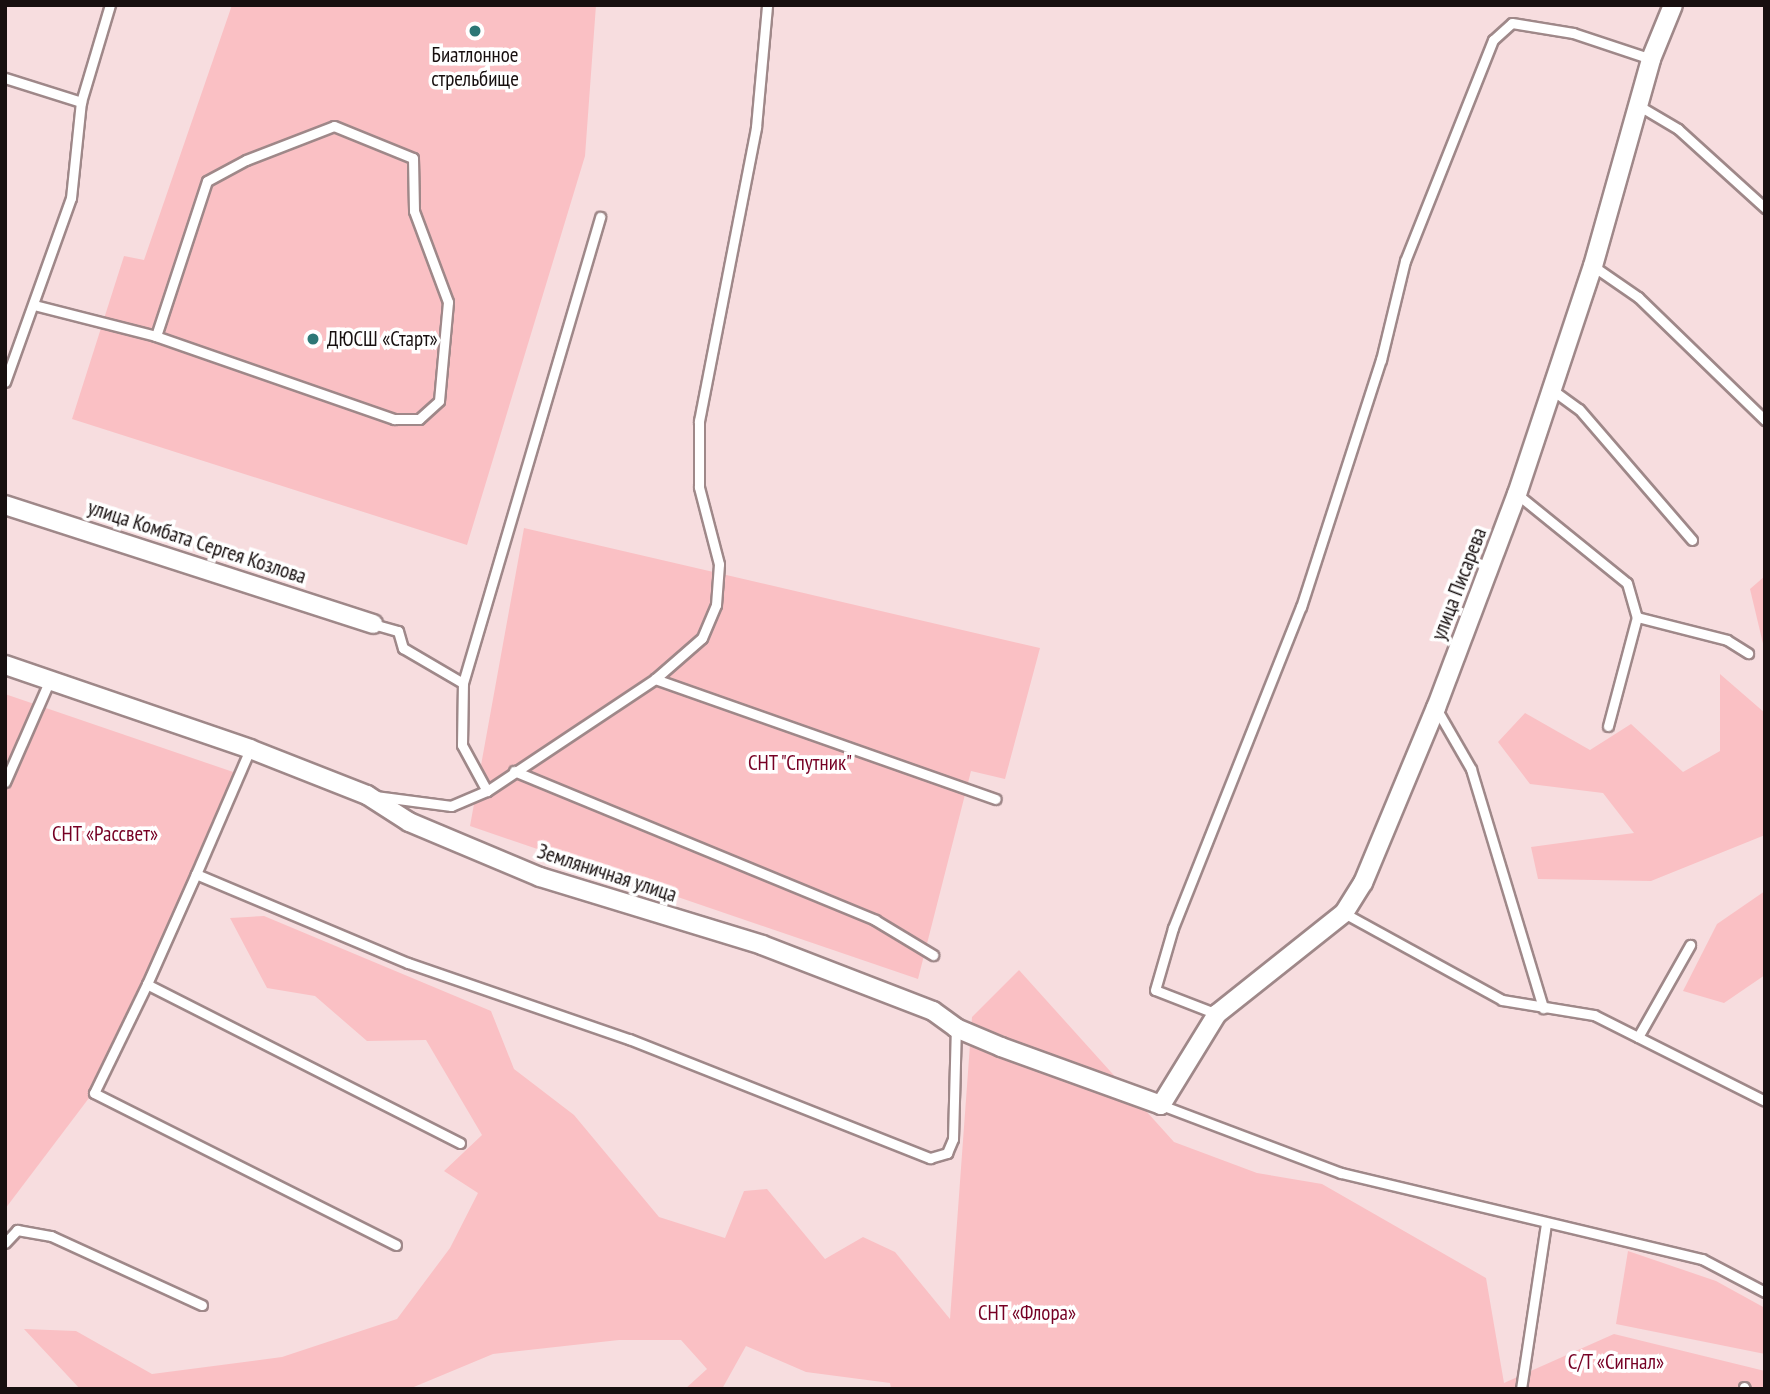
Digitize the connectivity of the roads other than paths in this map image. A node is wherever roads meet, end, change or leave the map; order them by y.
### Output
1 (110, 5) edge
2 (767, 5) edge
3 (1673, 5) edge
4 (1651, 60) junction
5 (5, 78) edge
6 (81, 102) junction
7 (1641, 107) junction
8 (1765, 208) edge
9 (600, 217) dead end
10 (1593, 266) junction
11 (34, 305) junction
12 (156, 336) junction
13 (5, 382) edge
14 (1549, 388) junction
15 (1765, 420) edge
16 (1517, 494) junction
17 (5, 505) edge
18 (1692, 540) dead end
19 (1637, 617) junction
20 (373, 624) joint
21 (1748, 653) dead end
22 (5, 666) edge
23 (655, 679) junction
24 (49, 682) junction
25 (463, 683) junction
26 (1436, 708) junction
27 (1608, 726) dead end
28 (250, 749) junction
29 (514, 771) junction
30 (5, 782) edge
31 (487, 791) junction
32 (367, 795) junction
33 (996, 800) dead end
34 (196, 874) junction
35 (1344, 914) junction
36 (1690, 945) dead end
37 (933, 955) dead end
38 (147, 984) junction
39 (1543, 1007) junction
40 (1217, 1014) junction
41 (956, 1028) junction
42 (1638, 1037) junction
43 (1765, 1101) edge
44 (1161, 1105) junction
45 (460, 1143) dead end
46 (1546, 1223) junction
47 (5, 1243) edge
48 (396, 1245) dead end
49 (1765, 1292) edge
50 (202, 1305) dead end
51 (1521, 1389) edge

1 - 6 lane
2 - 23 lane
3 - 4 street, улица Писарева
4 - 7 street, улица Писарева
4 - 40 lane
5 - 6 lane
6 - 11 lane
7 - 8 lane
7 - 10 street, улица Писарева
9 - 25 lane
10 - 14 street, улица Писарева
10 - 15 lane
11 - 12 lane
11 - 13 lane
12 - 12 lane
14 - 16 street, улица Писарева
14 - 18 lane
16 - 19 lane
16 - 26 street, улица Писарева
17 - 20 street, улица Комбата Сергея Козлова
19 - 21 lane
19 - 27 lane
20 - 25 lane
22 - 24 street, Земляничная улица
23 - 29 lane
23 - 33 lane
24 - 28 street, Земляничная улица
24 - 30 lane
25 - 31 lane
26 - 35 street, улица Писарева
26 - 39 lane
28 - 32 street, Земляничная улица
28 - 34 lane
29 - 31 lane
29 - 37 lane
31 - 32 lane
32 - 41 street, Земляничная улица
34 - 38 lane
34 - 41 lane
35 - 39 lane
35 - 40 street, улица Писарева
36 - 42 lane
38 - 45 lane
38 - 48 lane
39 - 42 lane
40 - 44 street, улица Писарева
41 - 44 street, Земляничная улица
42 - 43 lane
44 - 46 lane
46 - 49 lane
46 - 51 lane
47 - 50 lane

